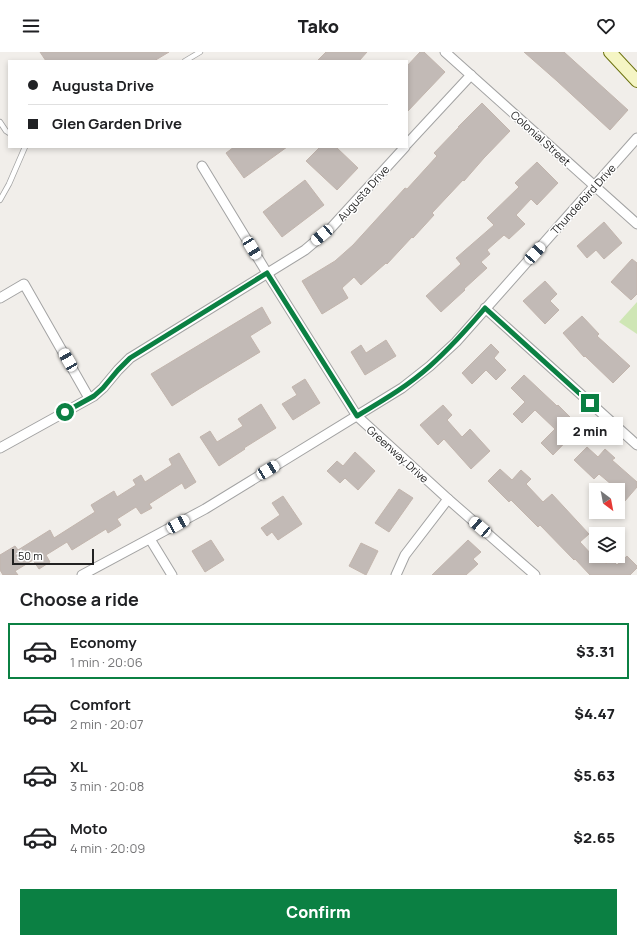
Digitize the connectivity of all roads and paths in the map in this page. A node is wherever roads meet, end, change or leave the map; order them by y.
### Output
1 (200, 52) edge
2 (445, 52) edge
3 (610, 52) edge
4 (187, 60) edge
5 (471, 75) junction
6 (637, 81) edge
7 (0, 122) edge
8 (8, 132) edge
9 (637, 138) edge
10 (408, 143) edge
11 (25, 148) edge
12 (403, 148) edge
13 (202, 166) dead end
14 (595, 186) junction
15 (0, 200) edge
16 (637, 224) edge
17 (267, 273) junction
18 (0, 298) edge
19 (485, 308) junction
20 (89, 398) junction
21 (357, 416) junction
22 (637, 445) edge
23 (1, 446) edge
24 (448, 499) junction
25 (150, 539) junction
26 (82, 575) edge
27 (172, 575) edge
28 (396, 575) edge
29 (535, 575) edge

1 - 4 lane
2 - 5 street, Colonial Street
3 - 6 main road
5 - 10 street
5 - 14 street, Colonial Street
7 - 8 lane
9 - 14 street, Thunderbird Drive
11 - 15 lane
12 - 17 street, Augusta Drive
13 - 17 street, Greenway Drive
14 - 16 street, Colonial Street
14 - 19 street, Thunderbird Drive
17 - 20 street, Augusta Drive
17 - 21 street, Greenway Drive
18 - 20 street
19 - 21 street, Thunderbird Drive
19 - 22 street
20 - 23 street, Augusta Drive
21 - 24 street, Greenway Drive
21 - 25 street, Thunderbird Drive
24 - 28 street
24 - 29 street, Greenway Drive
25 - 26 street, Thunderbird Drive
25 - 27 street

